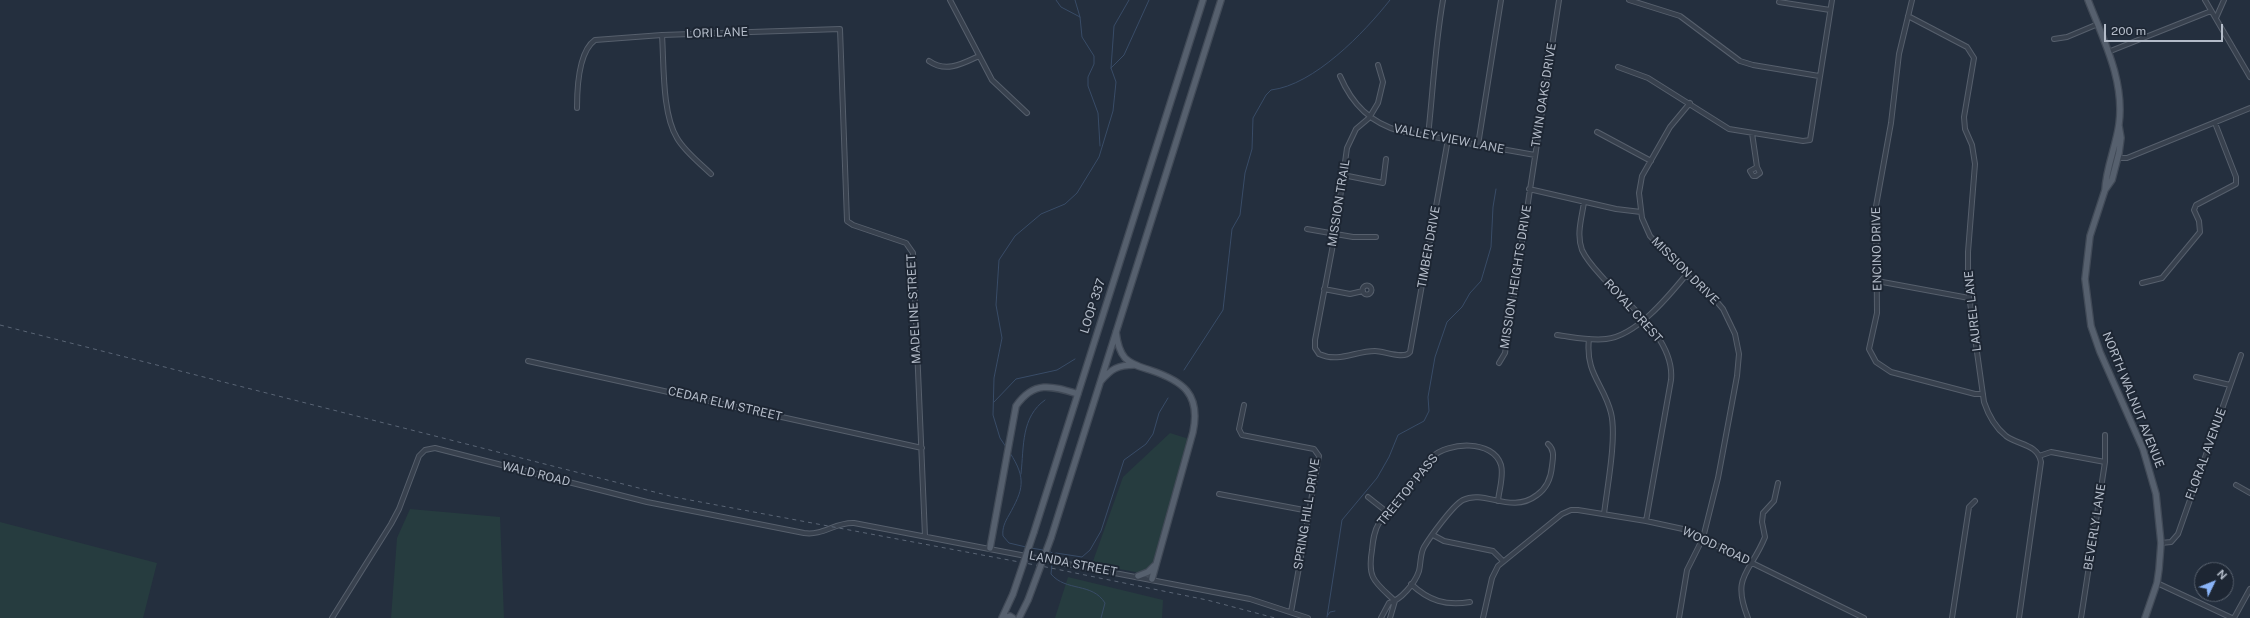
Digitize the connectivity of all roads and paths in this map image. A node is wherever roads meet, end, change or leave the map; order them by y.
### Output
1 (950, 0) edge
2 (1203, 0) edge
3 (1220, 0) edge
4 (1443, 0) edge
5 (1500, 0) edge
6 (1559, 0) edge
7 (1630, 0) edge
8 (1832, 0) edge
9 (1912, 0) edge
10 (2088, 0) edge
11 (2205, 0) edge
12 (2224, 0) edge
13 (1779, 2) dead end
14 (1830, 10) junction
15 (2211, 11) junction
16 (1908, 16) junction
17 (2216, 18) junction
18 (2098, 24) junction
19 (840, 29) joint
20 (662, 35) junction
21 (2054, 39) dead end
22 (2108, 52) junction
23 (979, 56) junction
24 (929, 61) dead end
25 (1378, 65) dead end
26 (1618, 67) dead end
27 (1340, 76) dead end
28 (1819, 76) junction
29 (2250, 77) edge
30 (1690, 104) junction
31 (577, 108) dead end
32 (2250, 108) edge
33 (1027, 113) dead end
34 (1369, 118) junction
35 (2215, 123) junction
36 (2119, 126) junction
37 (1597, 132) dead end
38 (1752, 133) junction
39 (1428, 136) junction
40 (1448, 139) junction
41 (1478, 145) junction
42 (1535, 155) junction
43 (2118, 158) junction
44 (1386, 159) dead end
45 (1651, 161) junction
46 (1757, 167) dead end
47 (711, 174) dead end
48 (1343, 175) junction
49 (1529, 190) junction
50 (2105, 190) junction
51 (1584, 202) junction
52 (1641, 212) junction
53 (1307, 229) dead end
54 (1335, 234) junction
55 (1376, 237) dead end
56 (1686, 275) junction
57 (1877, 281) junction
58 (2142, 283) dead end
59 (1324, 289) junction
60 (1363, 291) dead end
61 (1969, 298) junction
62 (1642, 319) junction
63 (1116, 331) junction
64 (1557, 335) dead end
65 (1589, 339) junction
66 (1316, 351) joint
67 (2241, 355) dead end
68 (528, 361) dead end
69 (1499, 363) dead end
70 (1134, 365) junction
71 (2196, 377) dead end
72 (1099, 383) junction
73 (2230, 385) junction
74 (1078, 394) junction
75 (1983, 394) junction
76 (1244, 406) dead end
77 (2105, 436) dead end
78 (1548, 444) dead end
79 (922, 448) junction
80 (2039, 456) junction
81 (2105, 462) junction
82 (1778, 483) dead end
83 (2236, 485) dead end
84 (2250, 493) edge
85 (1219, 494) dead end
86 (1368, 497) dead end
87 (1498, 501) junction
88 (1975, 501) dead end
89 (1309, 511) junction
90 (1387, 512) junction
91 (1604, 514) junction
92 (1646, 520) junction
93 (835, 527) joint
94 (1433, 535) junction
95 (925, 536) junction
96 (1704, 538) junction
97 (2160, 543) junction
98 (990, 548) junction
99 (1502, 561) junction
100 (1157, 562) junction
101 (1751, 563) junction
102 (1138, 576) junction
103 (1152, 579) junction
104 (2157, 583) junction
105 (1411, 584) junction
106 (2250, 589) edge
107 (1395, 602) junction
108 (1470, 602) dead end
109 (1383, 610) junction
110 (1291, 612) junction
111 (1390, 616) edge
112 (332, 618) edge
113 (1003, 618) edge
114 (1013, 618) edge
115 (1019, 618) edge
116 (1308, 618) edge
117 (1381, 618) edge
118 (1484, 618) edge
119 (1679, 618) edge
120 (1748, 618) edge
121 (1862, 618) edge
122 (1952, 618) edge
123 (2018, 618) edge
124 (2081, 618) edge
125 (2145, 618) edge
126 (2233, 618) edge

1 - 23 street
2 - 74 main road, LOOP 337
3 - 63 main road
4 - 39 street
5 - 41 street
6 - 42 street, TWIN OAKS DRIVE
7 - 28 street
8 - 14 street
9 - 16 street, ENCINO DRIVE
10 - 18 main road, NORTH WALNUT AVENUE
11 - 15 street
12 - 17 street
13 - 14 street
14 - 28 street
15 - 17 street
15 - 22 street
16 - 57 street, ENCINO DRIVE
16 - 61 street, LAUREL LANE
17 - 29 street
18 - 21 street
18 - 22 main road, NORTH WALNUT AVENUE
19 - 20 street, LORI LANE
19 - 79 street, MADELINE STREET
20 - 31 street, LORI LANE
20 - 47 street
22 - 36 main road, NORTH WALNUT AVENUE
23 - 24 street
23 - 33 street
25 - 34 street, MISSION TRAIL
26 - 30 street
27 - 34 street, VALLEY VIEW LANE
28 - 38 street
30 - 38 street
30 - 45 street, MISSION DRIVE
32 - 35 street
34 - 39 street, VALLEY VIEW LANE
34 - 48 street, MISSION TRAIL
35 - 43 street
35 - 58 street
36 - 43 main road, NORTH WALNUT AVENUE
36 - 50 main road, NORTH WALNUT AVENUE
37 - 45 street
38 - 46 street
39 - 40 street, VALLEY VIEW LANE
40 - 41 street, VALLEY VIEW LANE
40 - 66 street, TIMBER DRIVE
41 - 42 street, VALLEY VIEW LANE
42 - 49 street, TWIN OAKS DRIVE
43 - 50 main road, NORTH WALNUT AVENUE
44 - 48 street
45 - 52 street, MISSION DRIVE
48 - 54 street, MISSION TRAIL
49 - 51 street
49 - 69 street, MISSION HEIGHTS DRIVE
50 - 97 main road, NORTH WALNUT AVENUE
51 - 52 street
51 - 62 street, ROYAL CREST
52 - 56 street, MISSION DRIVE
53 - 54 street
54 - 55 street
54 - 59 street, MISSION TRAIL
56 - 62 street
56 - 96 street, MISSION DRIVE
57 - 61 street
57 - 75 street, ENCINO DRIVE
59 - 60 street
59 - 66 street, MISSION TRAIL
61 - 75 street, LAUREL LANE
62 - 65 street
62 - 92 street, ROYAL CREST
63 - 70 main road
63 - 72 main road
64 - 65 street
65 - 91 street
67 - 73 street, FLORAL AVENUE
68 - 79 street, CEDAR ELM STREET
70 - 72 main road
70 - 100 main road
71 - 73 street
72 - 115 main road, bridge
73 - 97 street, FLORAL AVENUE
74 - 98 main road
74 - 113 main road, LOOP 337, bridge
75 - 80 street, LAUREL LANE
76 - 89 street, SPRING HILL DRIVE
77 - 81 street, BEVERLY LANE
78 - 87 street
79 - 95 street, MADELINE STREET
80 - 81 street
80 - 123 street
81 - 124 street, BEVERLY LANE
82 - 101 street
83 - 84 street
85 - 89 street
86 - 90 street
87 - 90 street, TREETOP PASS
87 - 94 street
88 - 122 street
89 - 110 street, SPRING HILL DRIVE
90 - 107 street, TREETOP PASS
91 - 92 street, WOOD ROAD
91 - 99 street, WOOD ROAD
92 - 96 street, WOOD ROAD
93 - 95 street, LANDA STREET
93 - 112 street, WALD ROAD
94 - 99 street
94 - 105 street
95 - 98 street, LANDA STREET
96 - 101 street, WOOD ROAD
96 - 119 street, MISSION DRIVE
97 - 104 main road, NORTH WALNUT AVENUE
98 - 102 street, LANDA STREET
99 - 118 street
100 - 102 main road
100 - 103 main road
101 - 120 street
101 - 121 street, WOOD ROAD
102 - 103 street, LANDA STREET
103 - 110 street, LANDA STREET
104 - 125 main road, NORTH WALNUT AVENUE
104 - 126 street
105 - 107 street
105 - 108 street
106 - 126 street
107 - 109 street
107 - 111 street
109 - 111 street
109 - 117 street
110 - 116 street, LANDA STREET
113 - 114 main road

